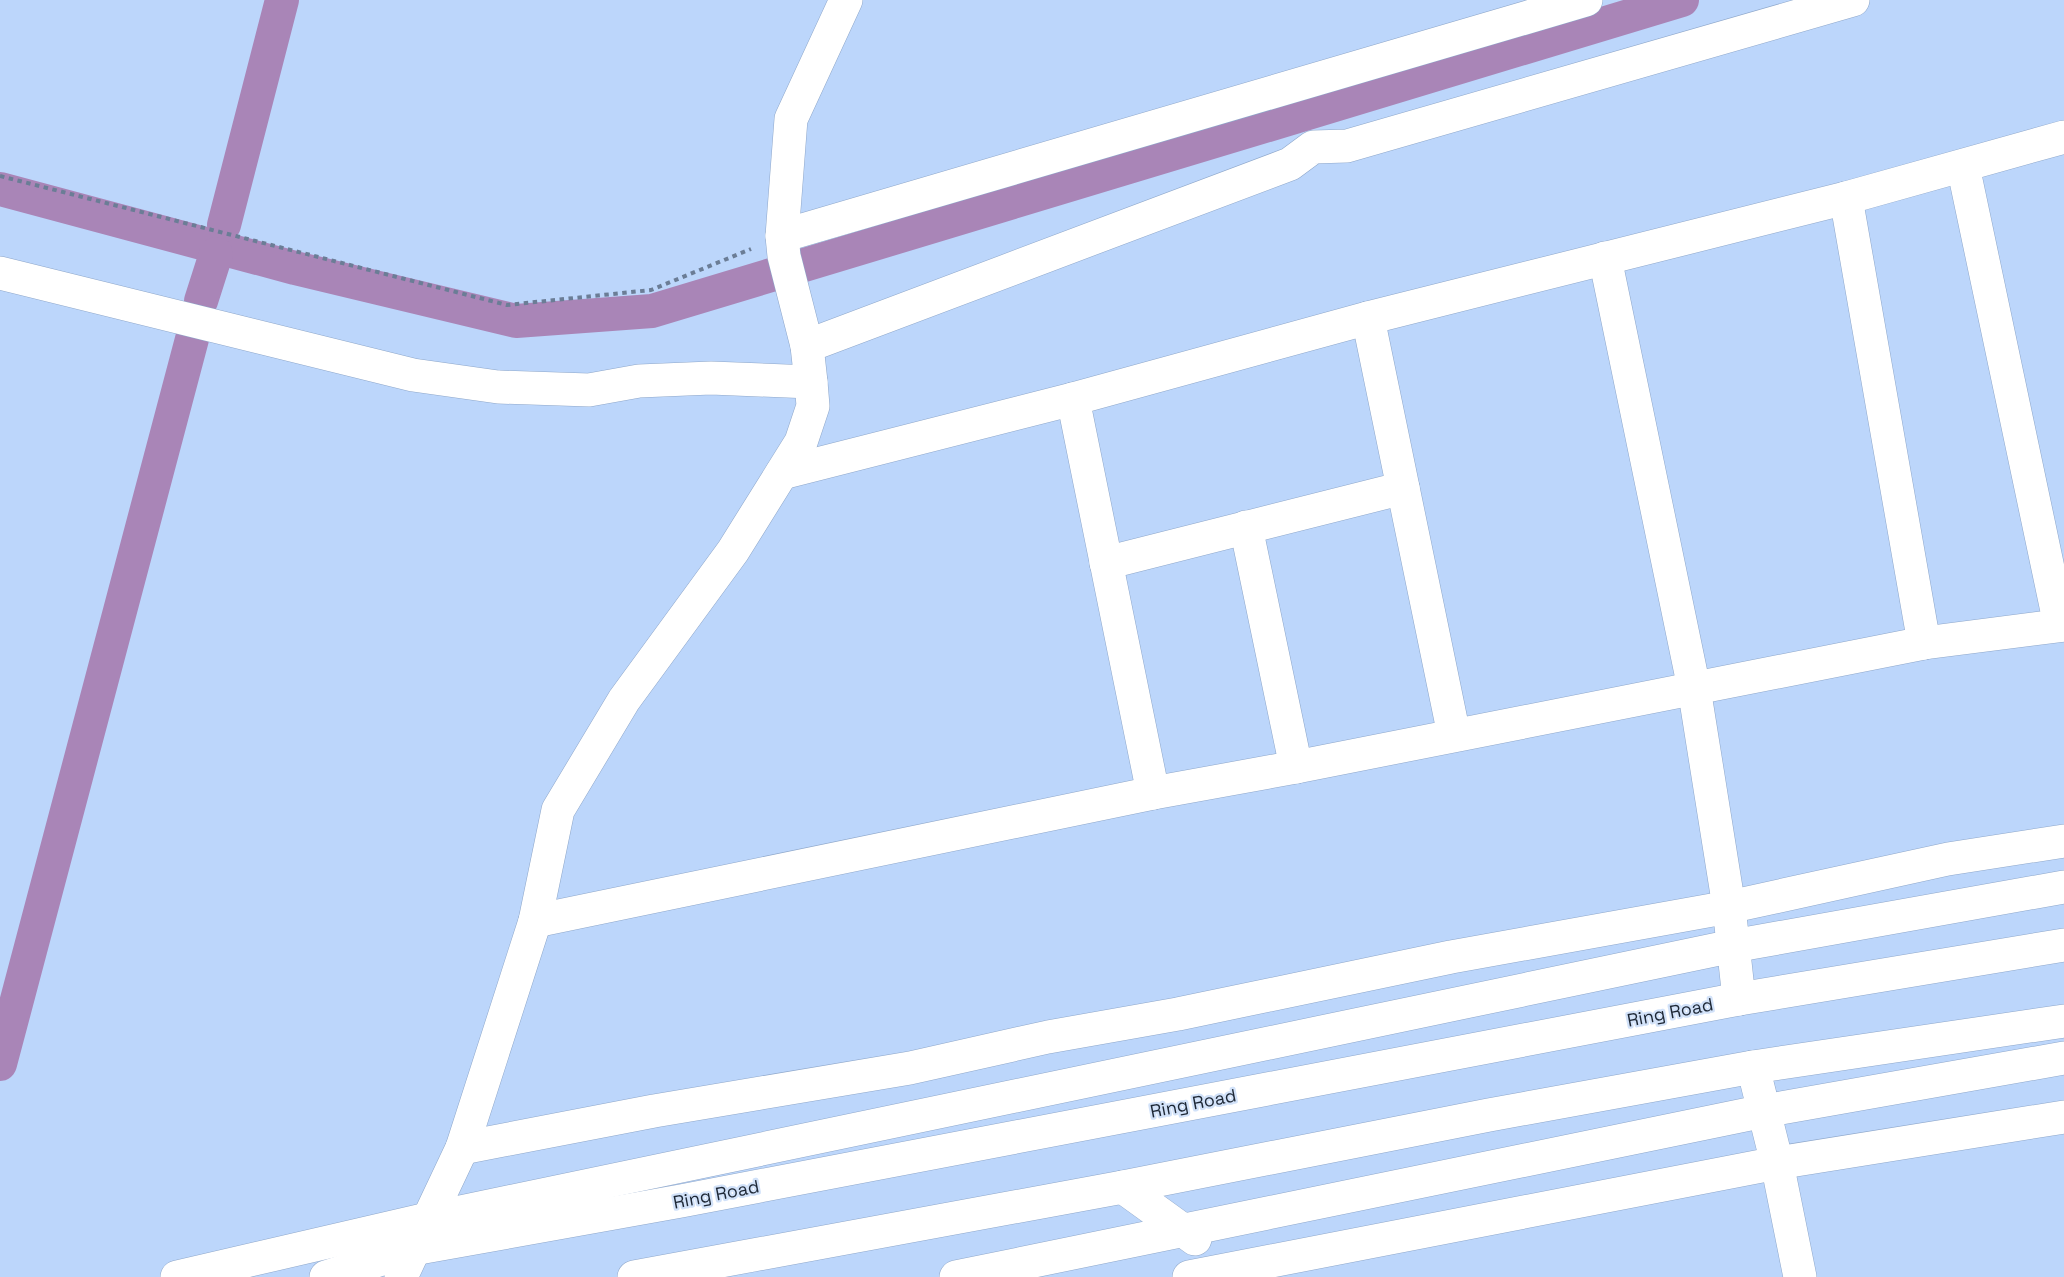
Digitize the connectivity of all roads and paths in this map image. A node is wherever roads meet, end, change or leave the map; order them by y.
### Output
1 (846, 0) edge
2 (1586, 0) edge
3 (1853, 0) edge
4 (2064, 137) edge
5 (1963, 166) junction
6 (0, 176) edge
7 (1846, 198) junction
8 (783, 246) junction
9 (1605, 258) junction
10 (0, 273) edge
11 (1368, 318) junction
12 (807, 346) junction
13 (812, 382) junction
14 (1074, 399) junction
15 (782, 473) junction
16 (1403, 488) junction
17 (1246, 528) junction
18 (1106, 563) junction
19 (2062, 625) edge
20 (1924, 643) junction
21 (1694, 688) junction
22 (1454, 735) junction
23 (1296, 767) junction
24 (1153, 792) junction
25 (2064, 841) edge
26 (2064, 887) edge
27 (1729, 907) junction
28 (535, 921) junction
29 (2064, 945) edge
30 (1733, 946) junction
31 (1739, 999) junction
32 (2064, 1021) edge
33 (2064, 1058) edge
34 (1753, 1067) junction
35 (1764, 1110) junction
36 (2064, 1117) edge
37 (462, 1148) junction
38 (1777, 1163) junction
39 (1123, 1187) junction
40 (427, 1219) junction
41 (1184, 1231) junction
42 (407, 1263) edge
43 (1241, 1273) edge
44 (177, 1277) edge
45 (326, 1277) edge
46 (634, 1277) edge
47 (956, 1277) edge
48 (1189, 1277) edge
49 (1800, 1277) edge

1 - 8 main road
2 - 8 main road
3 - 12 main road
4 - 5 main road
5 - 7 main road
5 - 19 main road
6 - 8 path
7 - 9 main road
7 - 20 main road
8 - 12 main road
9 - 11 main road
9 - 21 main road
10 - 13 main road
11 - 14 main road
11 - 16 main road
12 - 13 main road
13 - 15 main road
14 - 15 main road
14 - 18 main road
15 - 28 main road
16 - 17 main road
16 - 22 main road
17 - 18 main road
17 - 23 main road
18 - 24 main road
19 - 20 main road
20 - 21 main road
21 - 22 main road
21 - 27 main road
22 - 23 main road
23 - 24 main road
24 - 28 main road
25 - 27 main road
26 - 30 main road
27 - 30 main road
27 - 37 main road
28 - 37 main road
29 - 31 main road, Ring Road
30 - 31 main road
30 - 40 main road
31 - 42 main road, Ring Road
32 - 34 main road
33 - 35 main road
34 - 35 main road
34 - 39 main road
35 - 38 main road
35 - 41 main road
36 - 38 main road
37 - 40 main road
38 - 43 main road
38 - 49 main road
39 - 41 main road
39 - 46 main road
40 - 42 main road
40 - 44 main road
41 - 43 main road
41 - 47 main road
42 - 45 main road, Ring Road
43 - 48 main road

